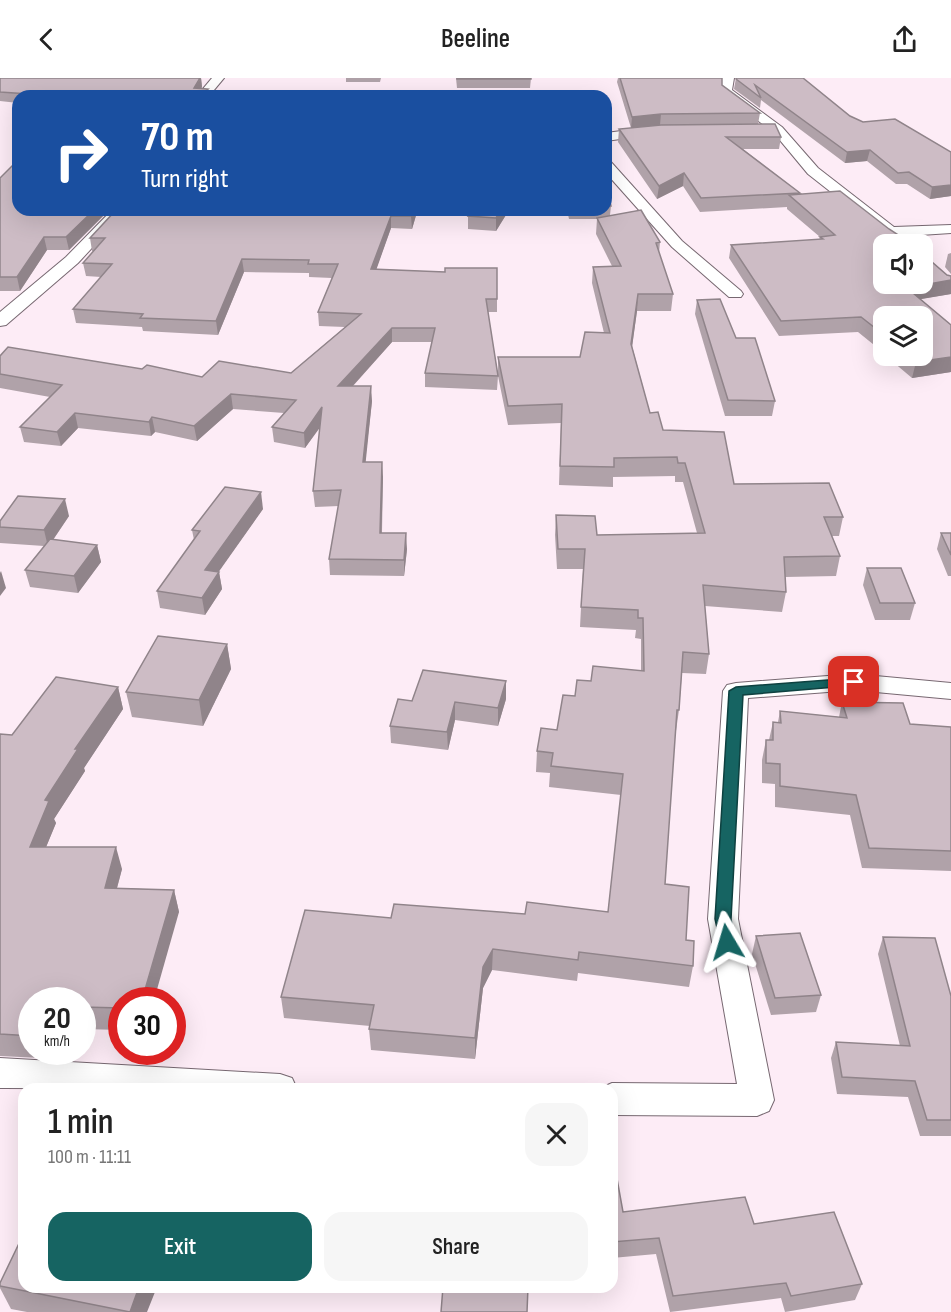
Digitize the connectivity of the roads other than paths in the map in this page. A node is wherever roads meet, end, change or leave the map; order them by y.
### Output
1 (218, 78) edge
2 (728, 78) edge
3 (208, 90) edge
4 (660, 130) edge
5 (754, 130) edge
6 (778, 130) junction
7 (612, 136) edge
8 (612, 172) edge
9 (114, 216) edge
10 (951, 229) edge
11 (891, 232) junction
12 (894, 234) edge
13 (735, 294) dead end
14 (0, 321) edge
15 (951, 691) edge
16 (0, 1073) edge
17 (175, 1083) edge
18 (618, 1099) edge

1 - 3 street
2 - 6 street
4 - 7 street
5 - 6 street
6 - 11 street
8 - 13 street
9 - 14 street
10 - 11 street
11 - 12 street
15 - 18 street
16 - 17 street

